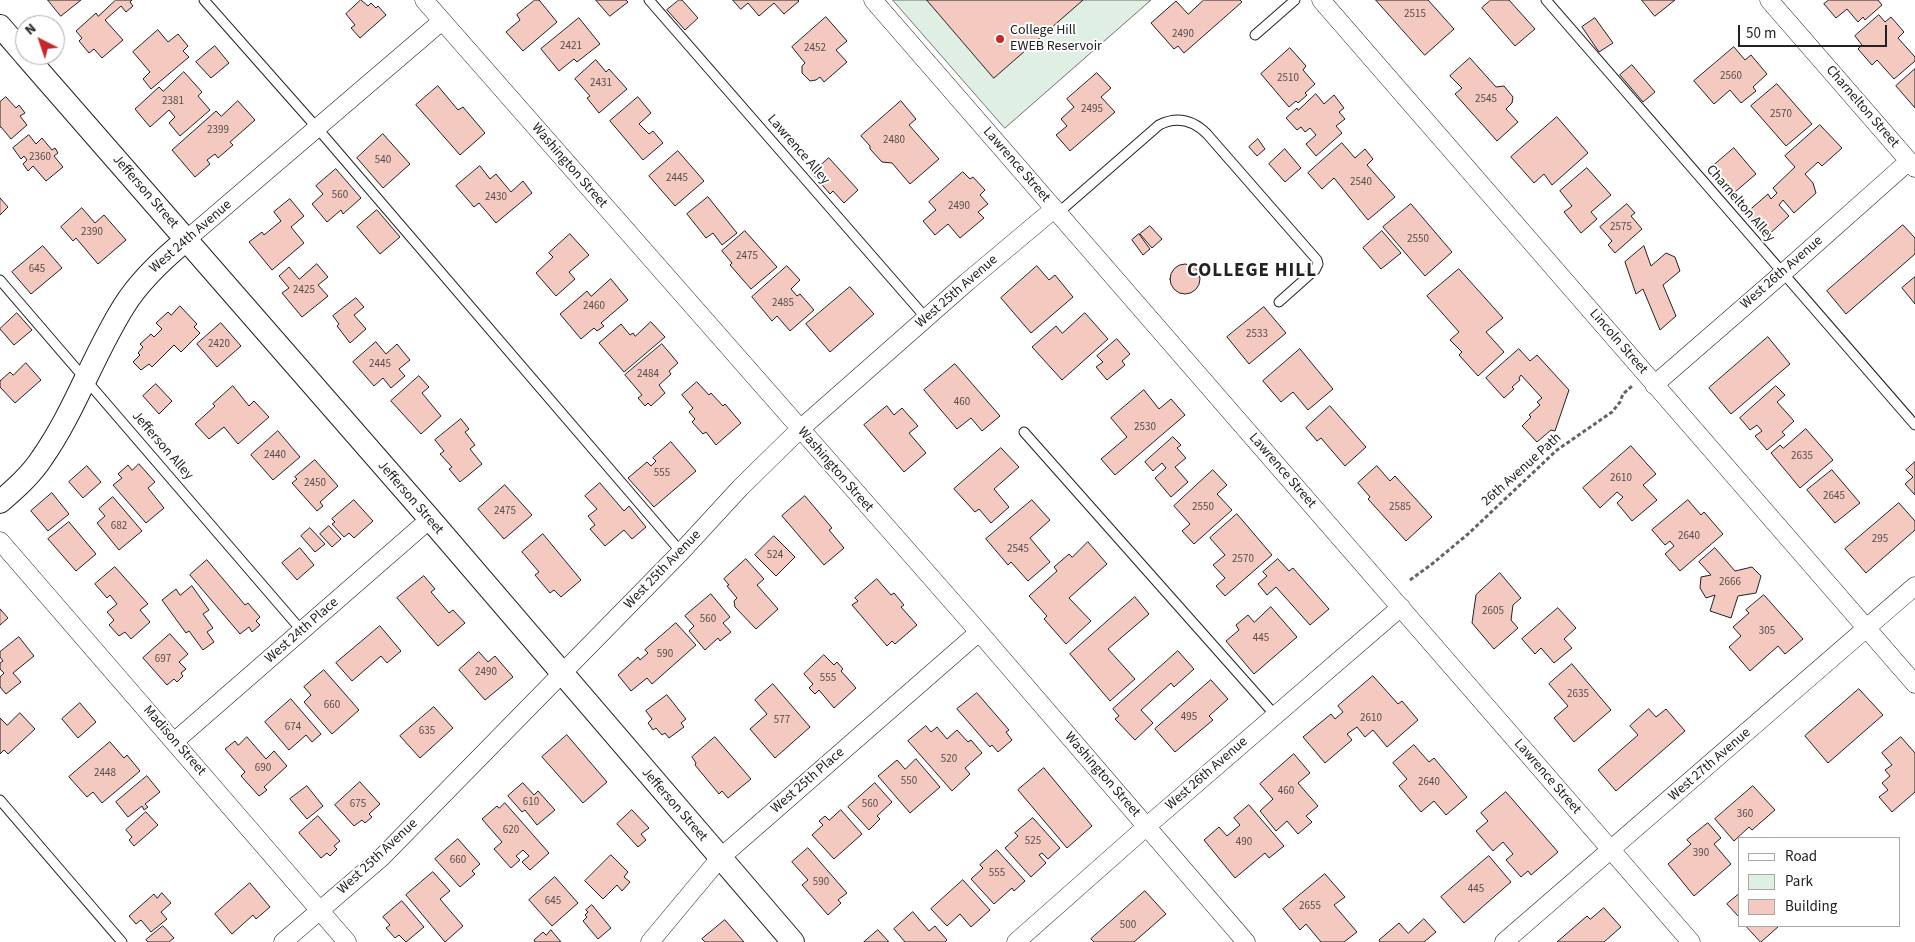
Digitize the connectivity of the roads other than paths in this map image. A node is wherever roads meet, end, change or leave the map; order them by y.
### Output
1 (204, 0) edge
2 (424, 0) edge
3 (649, 0) edge
4 (873, 0) edge
5 (1295, 0) edge
6 (1322, 0) edge
7 (1546, 0) edge
8 (1769, 0) edge
9 (442, 21) junction
10 (0, 26) edge
11 (1255, 36) dead end
12 (15, 43) edge
13 (34, 65) edge
14 (318, 129) junction
15 (1912, 164) edge
16 (1056, 211) junction
17 (186, 240) junction
18 (1783, 274) junction
19 (0, 280) edge
20 (1279, 302) dead end
21 (926, 318) junction
22 (86, 379) junction
23 (1649, 379) junction
24 (1915, 425) edge
25 (799, 430) junction
26 (1024, 432) dead end
27 (0, 502) edge
28 (430, 519) junction
29 (0, 541) edge
30 (681, 552) junction
31 (1915, 586) edge
32 (1401, 607) junction
33 (1867, 628) junction
34 (302, 631) junction
35 (978, 632) junction
36 (561, 674) junction
37 (1915, 684) edge
38 (1274, 715) junction
39 (175, 741) junction
40 (0, 800) edge
41 (1146, 827) junction
42 (1611, 851) junction
43 (720, 858) junction
44 (319, 910) junction
45 (122, 942) edge
46 (282, 942) edge
47 (347, 942) edge
48 (650, 942) edge
49 (793, 942) edge
50 (1016, 942) edge
51 (1246, 942) edge
52 (1504, 942) edge
53 (1691, 942) edge

1 - 14 lane
2 - 9 street, Washington Street
3 - 21 lane, Lawrence Alley
4 - 16 street, Lawrence Street
5 - 11 lane
6 - 23 street, Lincoln Street
7 - 18 lane, Charnelton Alley
8 - 15 street, Charnelton Street
9 - 14 street, West 24th Avenue
9 - 25 street, Washington Street
10 - 12 street, Jefferson Street
13 - 17 street, Jefferson Street
14 - 17 street, West 24th Avenue
14 - 30 lane
15 - 18 street, West 26th Avenue
16 - 20 lane
16 - 21 street, West 25th Avenue
16 - 32 street, Lawrence Street
17 - 22 street, West 24th Avenue
17 - 28 street, Jefferson Street
18 - 23 street, West 26th Avenue
18 - 24 lane, Charnelton Alley
19 - 22 lane, Jefferson Alley
21 - 25 street, West 25th Avenue
22 - 27 street, West 24th Avenue
22 - 34 lane, Jefferson Alley
23 - 33 street, Lincoln Street
25 - 30 street, West 25th Avenue
25 - 35 street, Washington Street
26 - 38 lane
28 - 34 street, West 24th Place
28 - 36 street, Jefferson Street
29 - 39 street, Madison Street
30 - 36 street, West 25th Avenue
31 - 33 street, West 27th Avenue
32 - 38 street, West 26th Avenue
32 - 42 street, Lawrence Street
33 - 37 street, Lincoln Street
33 - 42 street, West 27th Avenue
34 - 39 street, West 24th Place
35 - 41 street, Washington Street
35 - 43 street, West 25th Place
36 - 43 street, Jefferson Street
36 - 44 street, West 25th Avenue
38 - 41 street, West 26th Avenue
39 - 44 street, Madison Street
40 - 45 lane
41 - 50 street, West 26th Avenue
41 - 51 street, Washington Street
42 - 52 street, West 27th Avenue
42 - 53 street, Lawrence Street
43 - 48 street, West 25th Place
43 - 49 street, Jefferson Street
44 - 46 street, West 25th Avenue
44 - 47 street, Madison Street

